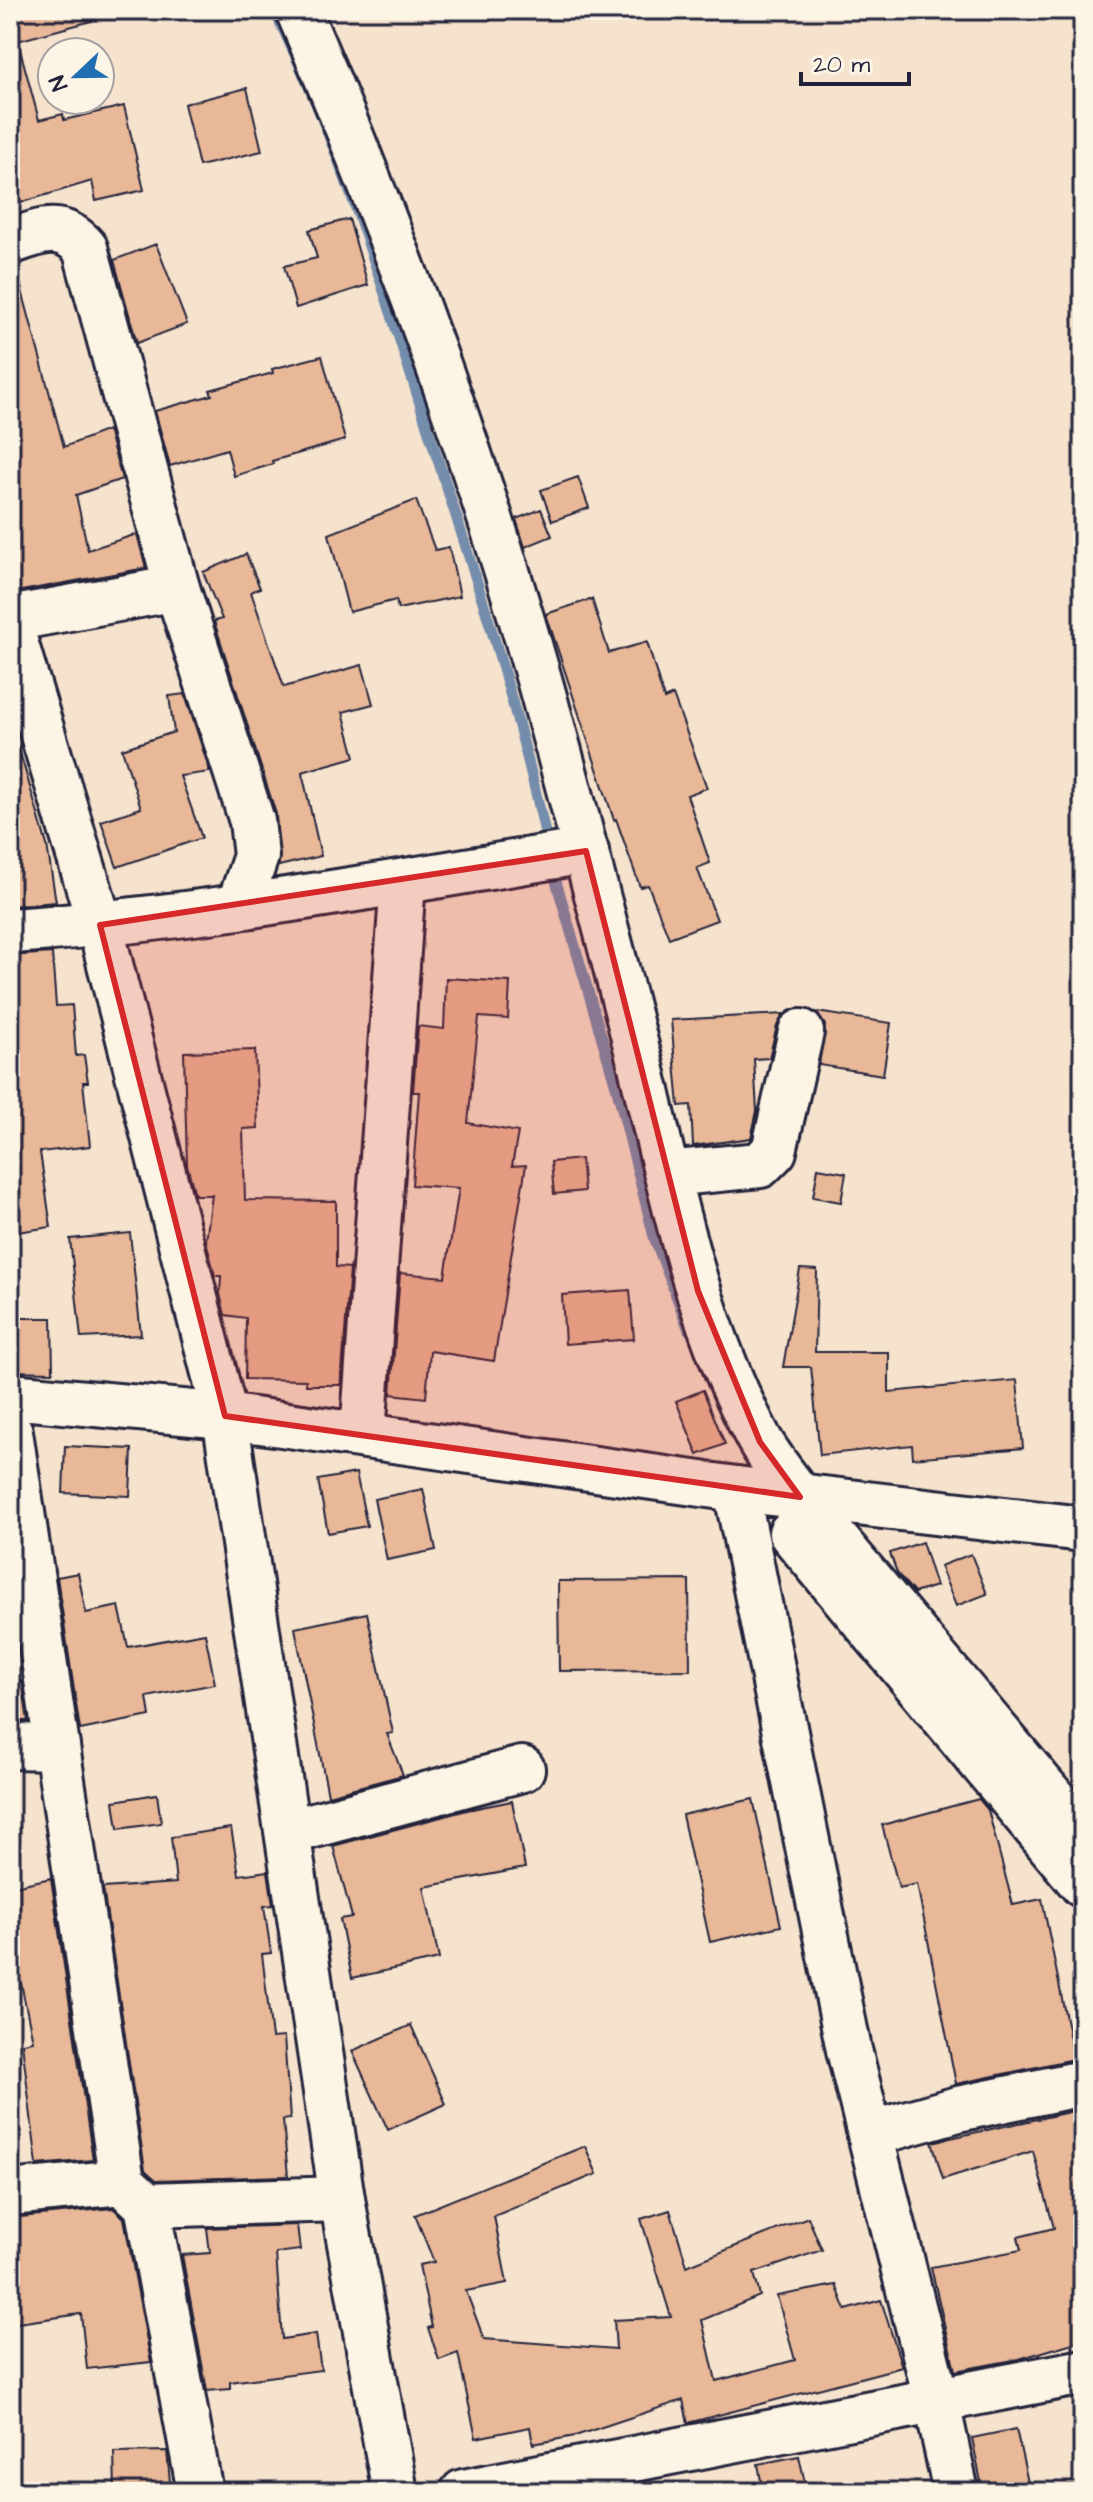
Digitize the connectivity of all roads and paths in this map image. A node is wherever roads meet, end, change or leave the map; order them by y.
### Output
1 (298, 10) edge
2 (10, 242) edge
3 (177, 588) junction
4 (10, 622) edge
5 (562, 855) junction
6 (403, 882) junction
7 (239, 906) junction
8 (100, 925) junction
9 (10, 931) edge
10 (801, 1032) dead end
11 (667, 1174) junction
12 (10, 1396) edge
13 (225, 1416) junction
14 (10, 1432) edge
15 (363, 1434) junction
16 (770, 1493) junction
17 (1083, 1529) edge
18 (10, 1746) edge
19 (57, 1747) junction
20 (522, 1769) dead end
21 (1074, 1811) edge
22 (288, 1832) junction
23 (1083, 1885) edge
24 (1083, 2083) edge
25 (870, 2134) junction
26 (10, 2193) edge
27 (135, 2194) junction
28 (342, 2199) junction
29 (1083, 2372) edge
30 (936, 2398) junction
31 (200, 2492) edge
32 (395, 2492) edge
33 (463, 2492) edge
34 (956, 2492) edge

1 - 5 street
2 - 3 street
3 - 4 street
3 - 7 street
4 - 8 street
5 - 6 street
5 - 11 street
6 - 7 street
6 - 15 street
7 - 8 street
8 - 9 street
8 - 13 street
10 - 11 street
11 - 16 street
12 - 13 street
13 - 15 street
13 - 22 street
14 - 19 street
15 - 16 street
16 - 17 street
16 - 21 street
16 - 23 street
16 - 25 street
18 - 19 street
19 - 27 street
20 - 22 street
22 - 28 street
24 - 25 street
25 - 30 street
26 - 27 street
27 - 28 street
27 - 31 street
28 - 32 street
29 - 30 street
30 - 33 street
30 - 34 street

